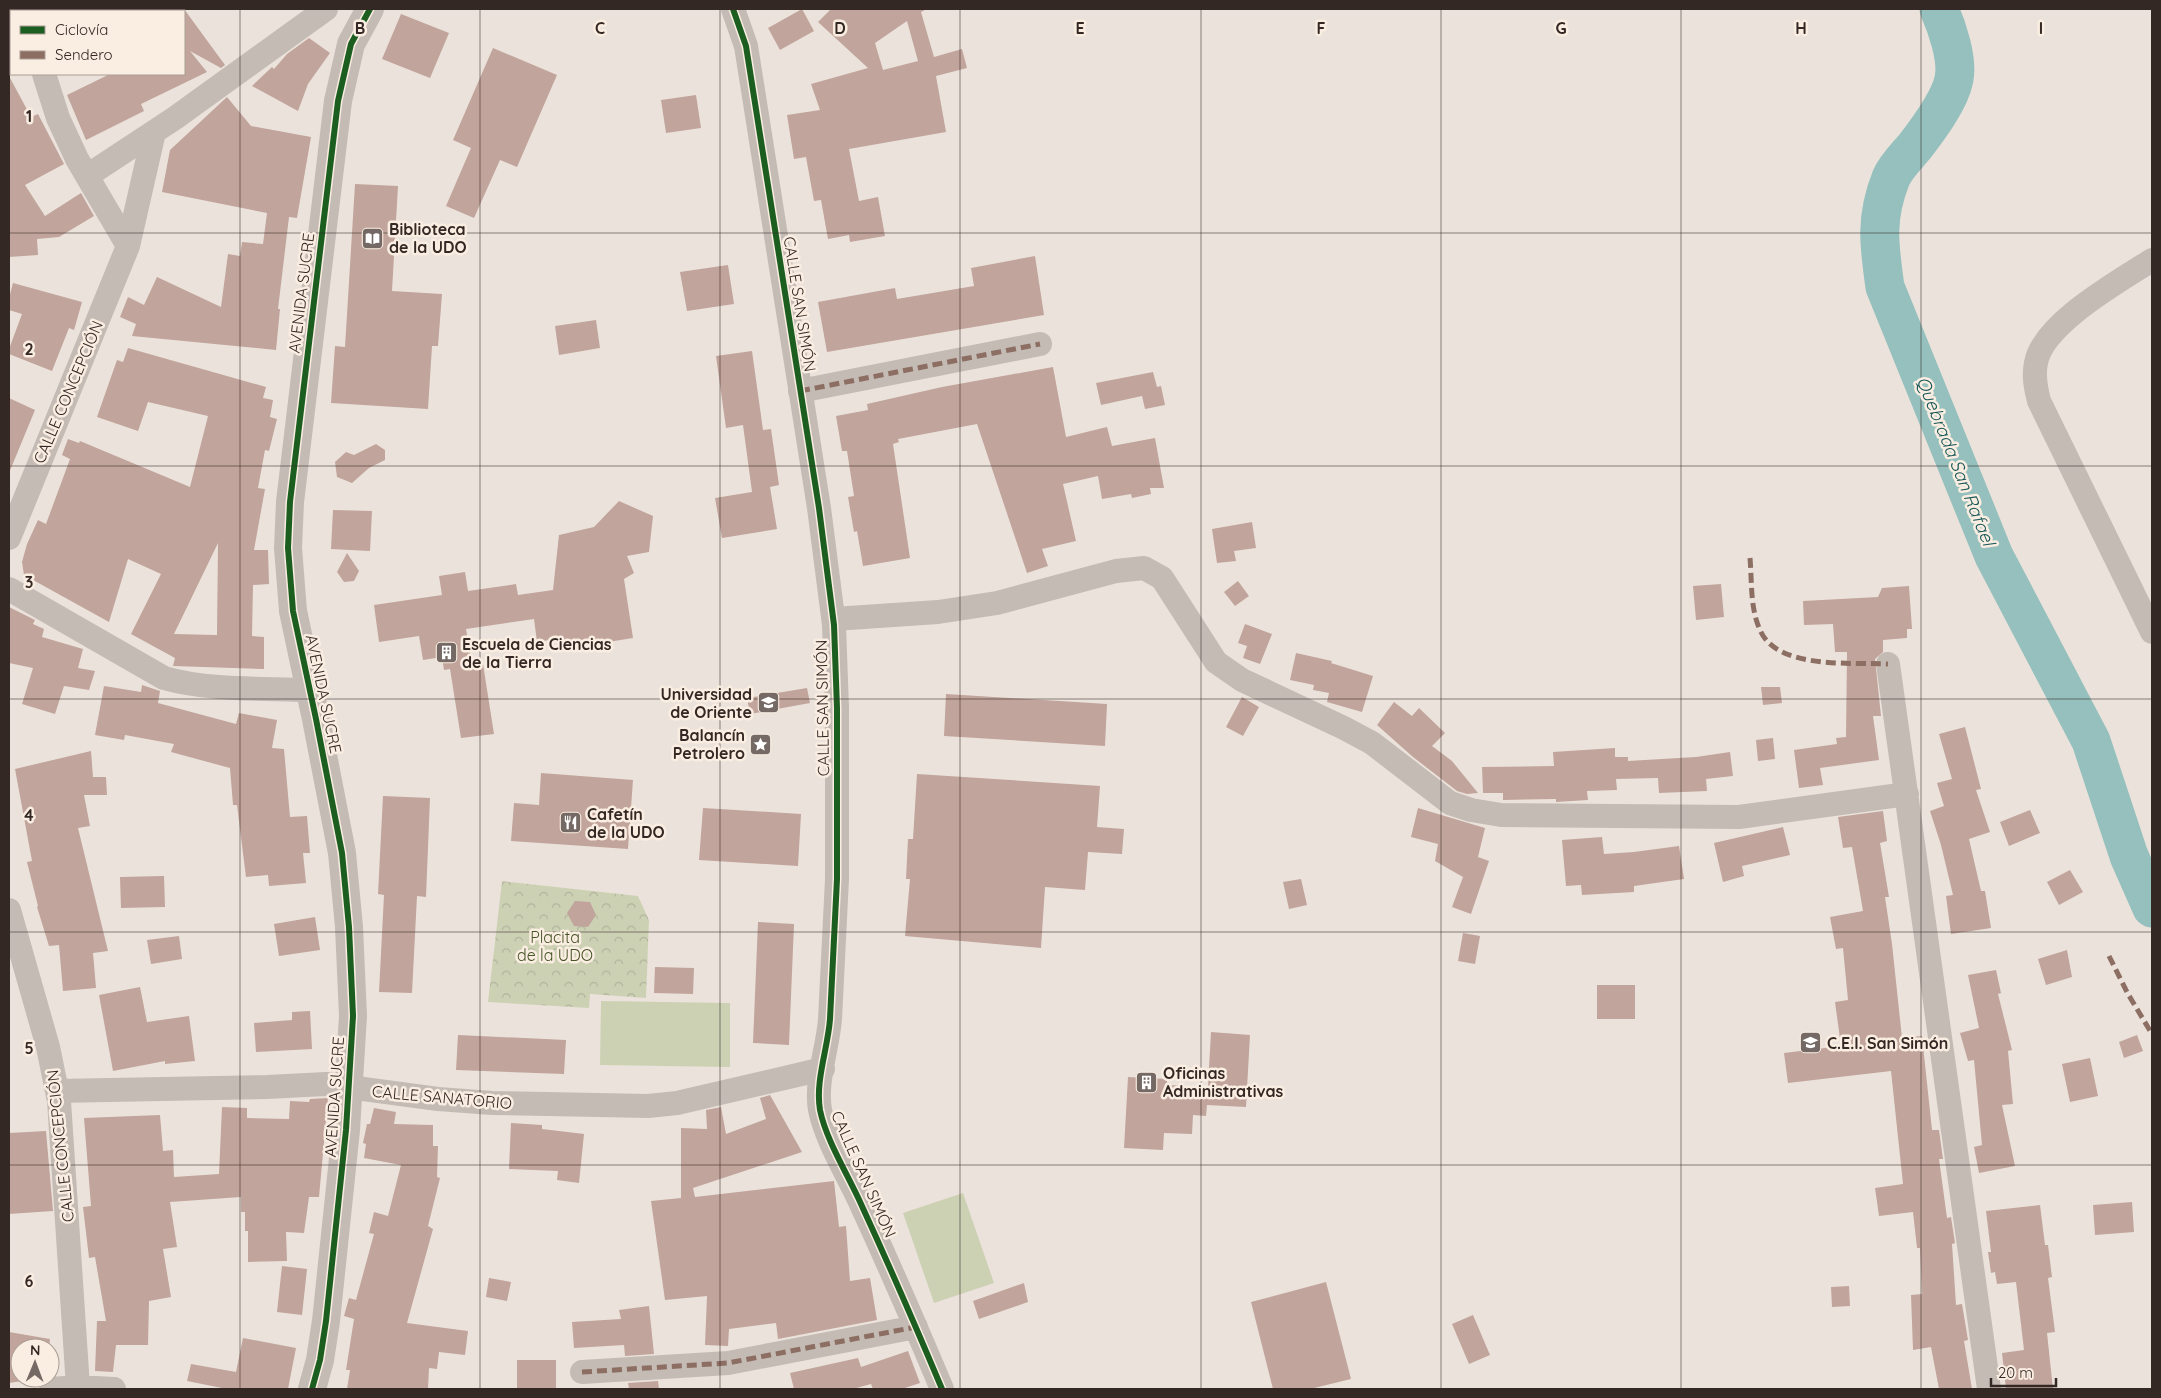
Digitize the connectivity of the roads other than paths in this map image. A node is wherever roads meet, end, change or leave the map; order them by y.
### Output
1 (326, 9) edge
2 (370, 9) edge
3 (733, 9) edge
4 (44, 75) edge
5 (154, 132) junction
6 (87, 176) junction
7 (128, 246) junction
8 (2152, 260) edge
9 (1040, 344) dead end
10 (800, 391) junction
11 (9, 538) edge
12 (9, 589) edge
13 (834, 619) junction
14 (2152, 632) edge
15 (1888, 664) dead end
16 (310, 690) junction
17 (1906, 794) junction
18 (9, 910) edge
19 (822, 1069) junction
20 (350, 1088) junction
21 (57, 1091) junction
22 (916, 1327) junction
23 (582, 1372) dead end
24 (78, 1387) junction
25 (51, 1389) edge
26 (114, 1389) edge
27 (312, 1389) edge
28 (942, 1389) edge
29 (1990, 1389) edge

1 - 5 street
2 - 16 street, AVENIDA SUCRE
3 - 10 street, CALLE SAN SIMÓN
4 - 6 street
5 - 6 street
5 - 7 street, CALLE CONCEPCIÓN
6 - 7 street
7 - 11 street, CALLE CONCEPCIÓN
8 - 14 street
9 - 10 street
10 - 13 street, CALLE SAN SIMÓN
12 - 16 street
13 - 17 street
13 - 19 street, CALLE SAN SIMÓN
15 - 17 street
16 - 20 street, AVENIDA SUCRE
17 - 29 street
18 - 21 street, CALLE CONCEPCIÓN
19 - 20 street, CALLE SANATORIO
19 - 22 street, CALLE SAN SIMÓN
20 - 21 street, CALLE SANATORIO
20 - 27 street, AVENIDA SUCRE
21 - 24 street, CALLE CONCEPCIÓN
22 - 23 street
22 - 28 street, CALLE SAN SIMÓN
24 - 25 street
24 - 26 street

